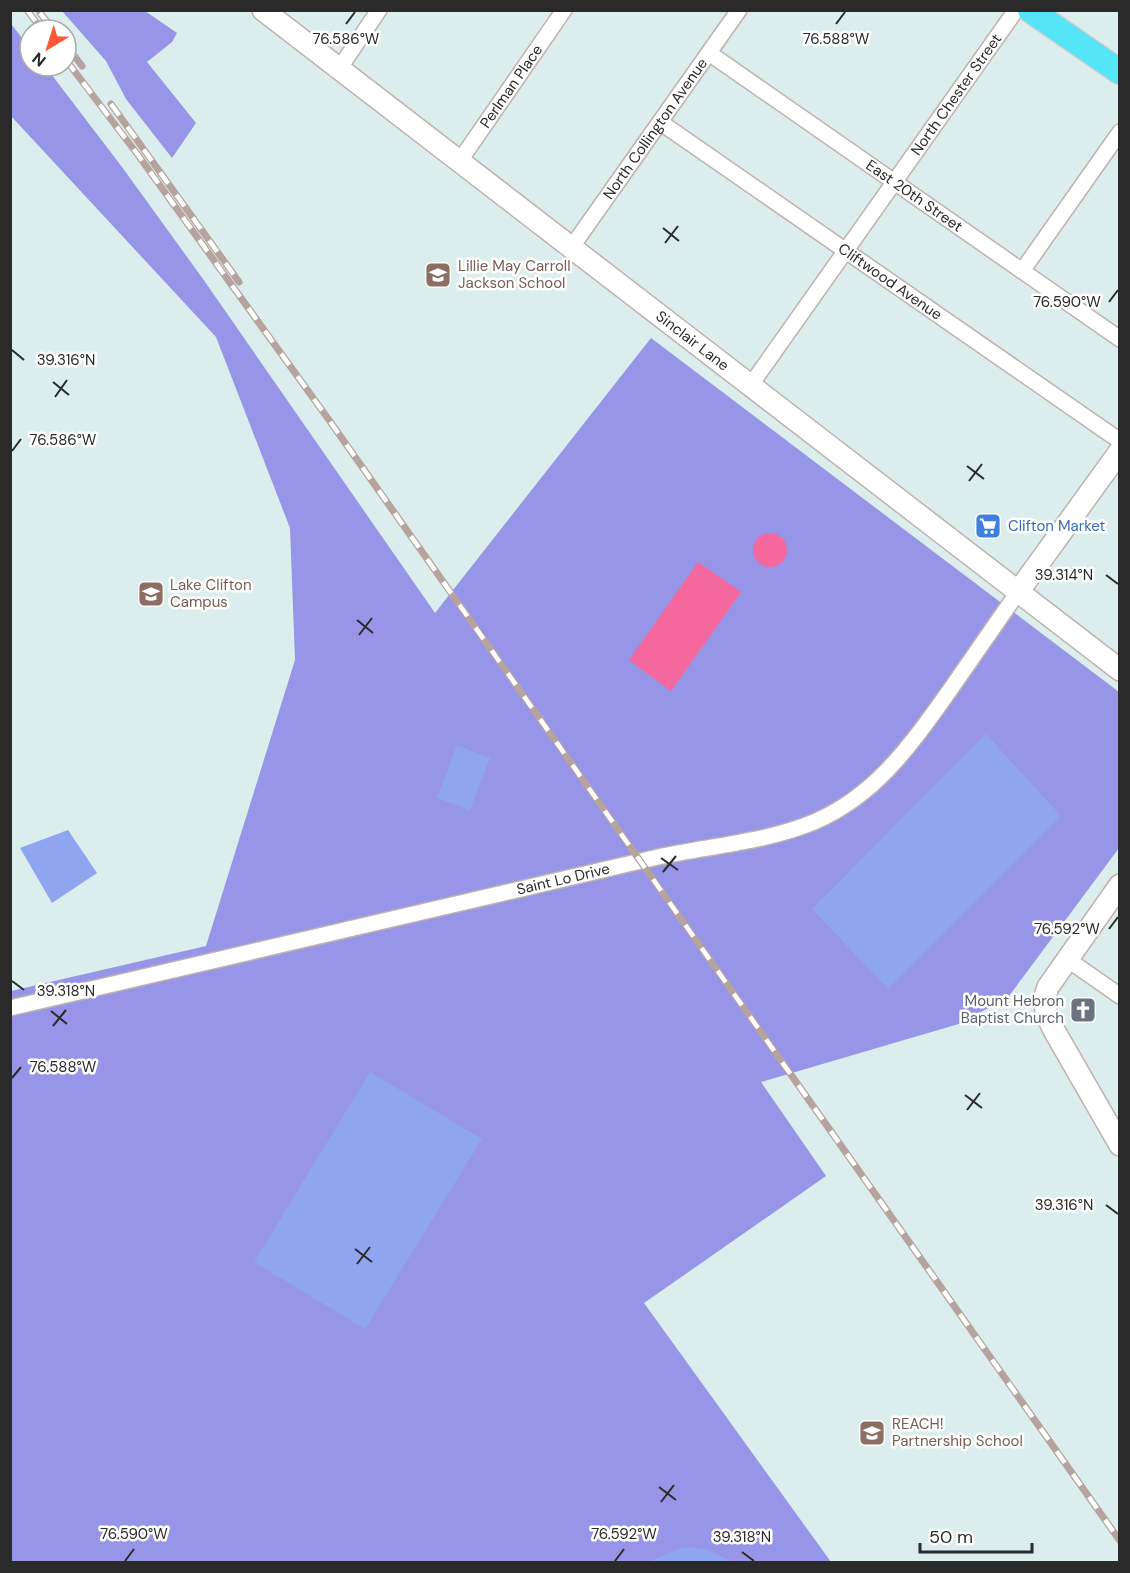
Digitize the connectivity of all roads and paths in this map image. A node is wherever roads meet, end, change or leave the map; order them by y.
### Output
1 (263, 10) edge
2 (380, 10) edge
3 (564, 10) edge
4 (739, 10) edge
5 (1017, 10) edge
6 (1030, 10) edge
7 (709, 53) junction
8 (339, 69) junction
9 (1119, 72) edge
10 (660, 122) junction
11 (1119, 132) edge
12 (459, 162) junction
13 (895, 182) junction
14 (571, 248) junction
15 (846, 251) junction
16 (1022, 271) junction
17 (1119, 339) edge
18 (750, 386) junction
19 (1119, 441) edge
20 (1119, 452) edge
21 (1018, 592) junction
22 (1119, 670) edge
23 (1119, 885) edge
24 (1067, 959) junction
25 (1119, 996) edge
26 (10, 1008) edge
27 (1119, 1145) edge

1 - 8 main road, Sinclair Lane
2 - 8 street
3 - 12 street, Perlman Place
4 - 7 street, North Collington Avenue
5 - 13 street, North Chester Street
6 - 9 main road
7 - 10 street, North Collington Avenue
7 - 13 street, East 20th Street
8 - 12 main road, Sinclair Lane
10 - 14 street, North Collington Avenue
10 - 15 street, Cliftwood Avenue
11 - 16 street
12 - 14 main road, Sinclair Lane
13 - 15 street, North Chester Street
13 - 16 street, East 20th Street
14 - 18 main road, Sinclair Lane
15 - 18 street, North Chester Street
15 - 19 street, Cliftwood Avenue
16 - 17 street, East 20th Street
18 - 21 main road, Sinclair Lane
20 - 21 main road
21 - 22 main road, Sinclair Lane
21 - 26 street, Saint Lo Drive
23 - 24 main road
24 - 25 street
24 - 27 main road

